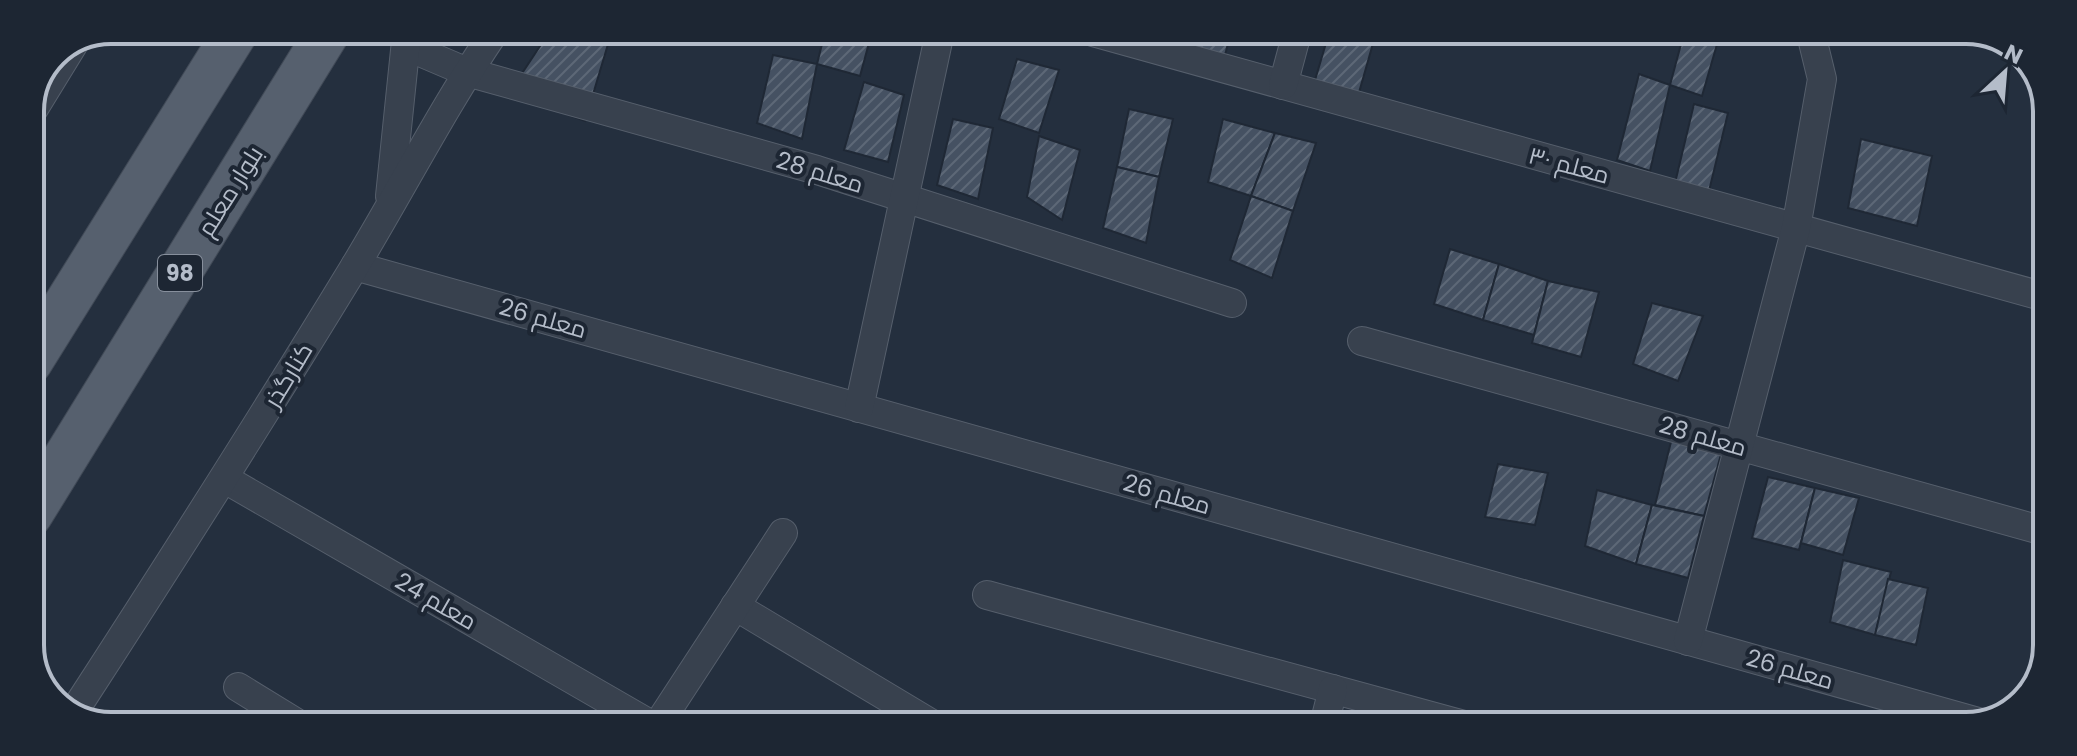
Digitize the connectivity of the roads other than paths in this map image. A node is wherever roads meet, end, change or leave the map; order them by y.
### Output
1 (228, 44) edge
2 (320, 44) edge
3 (405, 44) edge
4 (417, 44) edge
5 (486, 44) edge
6 (937, 44) edge
7 (1136, 44) edge
8 (1294, 44) edge
9 (1813, 44) edge
10 (467, 72) junction
11 (1283, 85) junction
12 (905, 198) junction
13 (389, 209) junction
14 (1796, 228) junction
15 (355, 266) junction
16 (2033, 294) edge
17 (1232, 303) dead end
18 (44, 340) edge
19 (1362, 341) dead end
20 (859, 408) junction
21 (1740, 446) junction
22 (225, 479) junction
23 (44, 492) edge
24 (2033, 528) edge
25 (783, 533) dead end
26 (987, 595) dead end
27 (735, 606) junction
28 (1688, 641) junction
29 (238, 687) dead end
30 (1333, 689) junction
31 (79, 703) edge
32 (279, 712) edge
33 (629, 712) edge
34 (666, 712) edge
35 (912, 712) edge
36 (1327, 712) edge
37 (1417, 712) edge
38 (1942, 712) edge

1 - 18 main road
2 - 23 main road, بلوار معلم / 98
3 - 13 street
4 - 10 street, معلم 28
5 - 10 street, کنارگذر
6 - 12 street
7 - 11 street, معلم ۳۰
8 - 11 street
9 - 14 street
10 - 12 street, معلم 28
10 - 13 street, کنارگذر
11 - 14 street, معلم ۳۰
12 - 17 street, معلم 28
12 - 20 street
13 - 15 street, کنارگذر
14 - 16 street, معلم ۳۰
14 - 21 street
15 - 20 street, معلم 26
15 - 22 street, کنارگذر
19 - 21 street, معلم 28
20 - 28 street, معلم 26
21 - 24 street, معلم 28
21 - 28 street
22 - 31 street, کنارگذر
22 - 33 street, معلم 24
25 - 27 street
26 - 30 street
27 - 34 street
27 - 35 street
28 - 38 street, معلم 26
29 - 32 street
30 - 36 street
30 - 37 street

